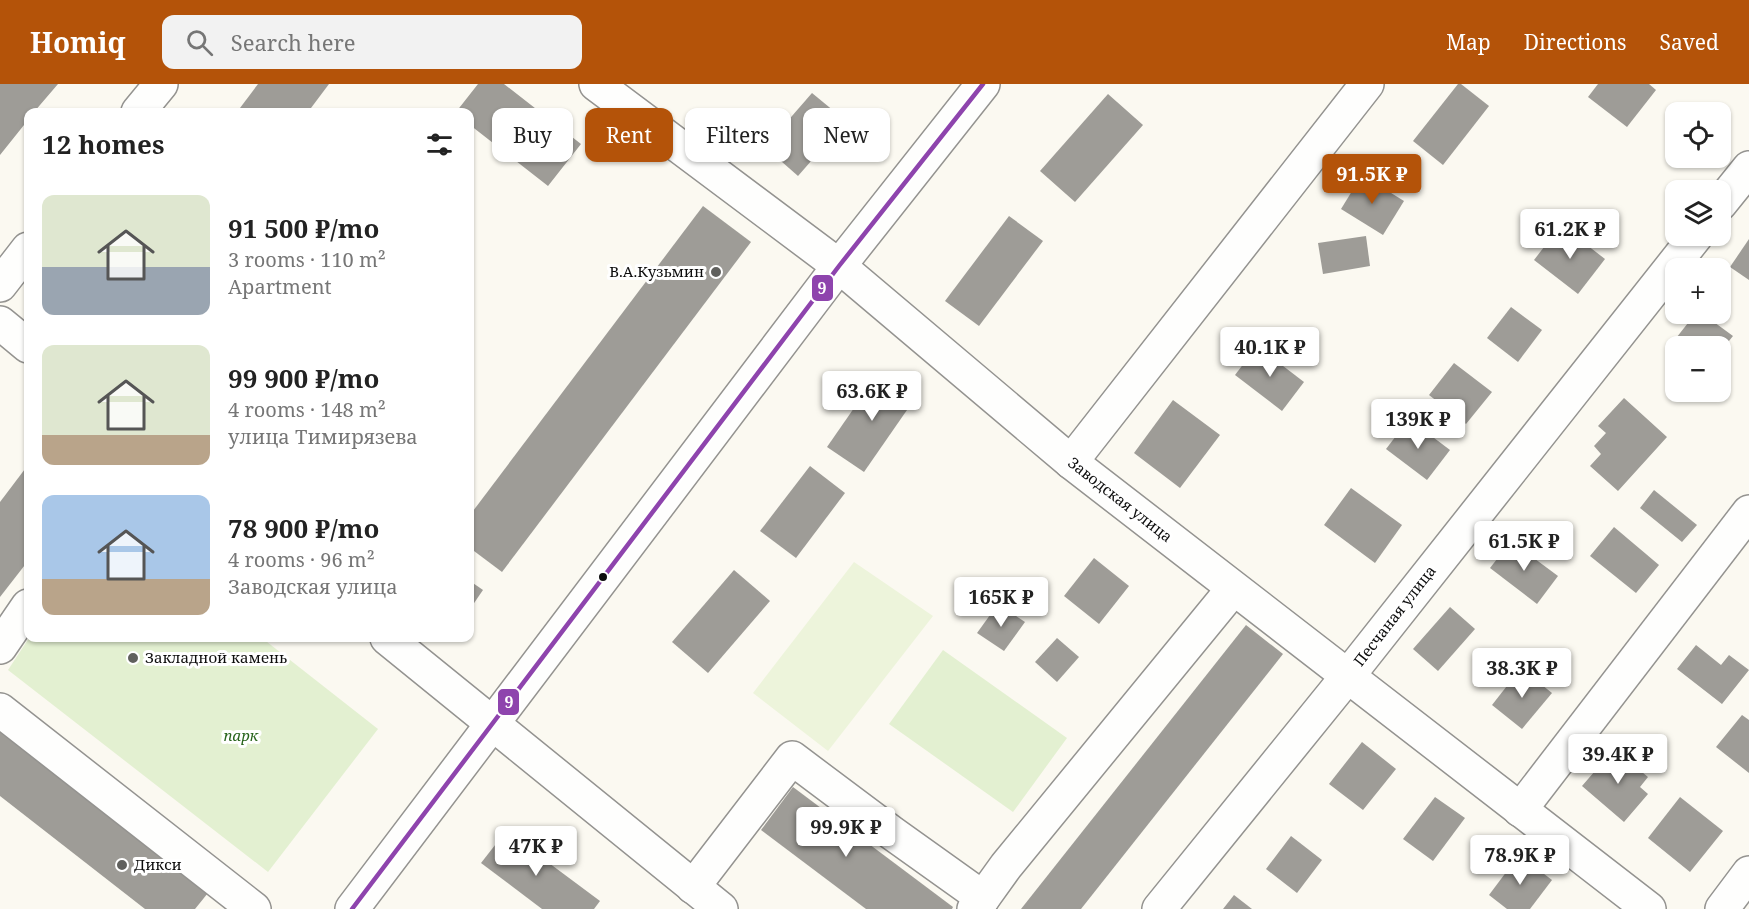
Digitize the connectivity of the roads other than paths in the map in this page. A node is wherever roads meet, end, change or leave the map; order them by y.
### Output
1 (161, 84) edge
2 (596, 84) edge
3 (983, 84) edge
4 (1367, 84) edge
5 (141, 108) edge
6 (1749, 168) edge
7 (1731, 190) edge
8 (1688, 246) edge
9 (24, 254) edge
10 (839, 266) junction
11 (0, 285) edge
12 (0, 323) edge
13 (24, 343) edge
14 (1071, 462) junction
15 (1749, 512) edge
16 (1233, 589) junction
17 (24, 612) edge
18 (392, 642) edge
19 (0, 647) edge
20 (1347, 677) junction
21 (0, 710) edge
22 (492, 723) junction
23 (1520, 810) junction
24 (1749, 873) edge
25 (693, 886) junction
26 (979, 904) edge
27 (254, 909) edge
28 (352, 909) edge
29 (721, 909) edge
30 (1159, 909) edge
31 (1649, 909) edge
32 (1722, 909) edge

1 - 5 street
2 - 10 street, Заводская улица
3 - 10 street
4 - 14 street
6 - 7 street
8 - 20 street, Песчаная улица
9 - 11 street
10 - 14 street, Заводская улица
10 - 22 street
12 - 13 street
14 - 16 street, Заводская улица
15 - 23 street
16 - 20 street, Заводская улица
16 - 26 street
17 - 19 street
18 - 22 street
20 - 23 street, Заводская улица
20 - 30 street, Песчаная улица
21 - 27 street
22 - 25 street
22 - 28 street
23 - 31 street, Заводская улица
24 - 32 street
25 - 26 street
25 - 29 street

